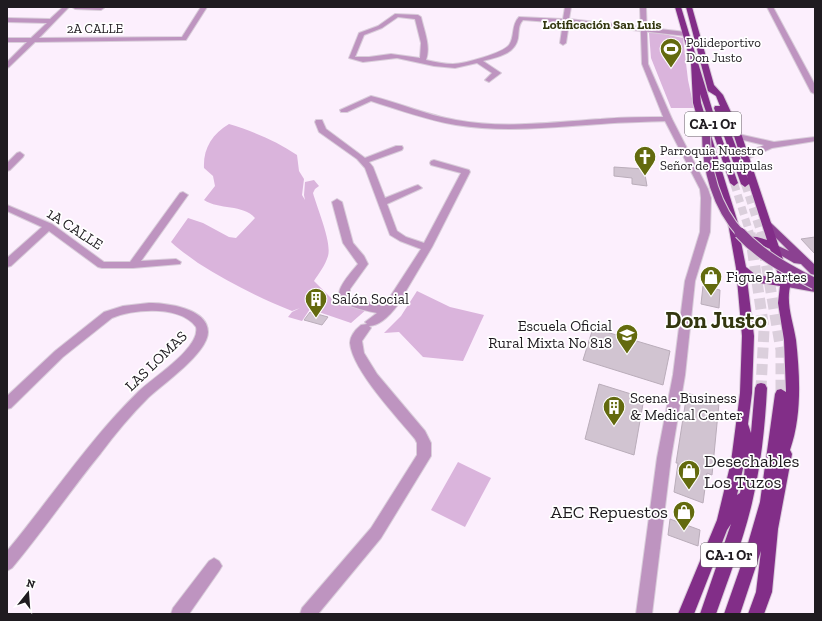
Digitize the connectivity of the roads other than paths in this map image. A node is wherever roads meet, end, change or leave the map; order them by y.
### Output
1 (58, 7) edge
2 (66, 7) edge
3 (75, 7) edge
4 (204, 7) edge
5 (568, 7) edge
6 (643, 7) edge
7 (678, 7) edge
8 (689, 7) edge
9 (770, 7) edge
10 (100, 9) edge
11 (394, 9) dead end
12 (414, 16) junction
13 (7, 20) edge
14 (566, 20) junction
15 (49, 21) junction
16 (643, 29) junction
17 (686, 34) junction
18 (7, 40) edge
19 (30, 40) junction
20 (563, 43) dead end
21 (7, 59) edge
22 (420, 60) junction
23 (479, 60) junction
24 (7, 66) edge
25 (695, 67) junction
26 (706, 71) junction
27 (489, 80) dead end
28 (710, 85) junction
29 (815, 92) edge
30 (344, 110) dead end
31 (668, 118) junction
32 (319, 122) dead end
33 (706, 133) junction
34 (738, 136) junction
35 (815, 139) edge
36 (776, 145) junction
37 (399, 148) dead end
38 (20, 155) dead end
39 (745, 157) junction
40 (365, 161) junction
41 (434, 163) dead end
42 (7, 168) edge
43 (734, 183) tunnel mouth
44 (745, 184) tunnel mouth
45 (418, 188) dead end
46 (182, 195) dead end
47 (337, 202) dead end
48 (382, 203) junction
49 (7, 208) edge
50 (767, 224) junction
51 (49, 226) junction
52 (737, 240) junction
53 (427, 247) junction
54 (774, 248) junction
55 (176, 262) dead end
56 (7, 264) edge
57 (133, 265) junction
58 (741, 268) junction
59 (815, 272) edge
60 (786, 283) junction
61 (815, 284) edge
62 (815, 288) edge
63 (387, 311) junction
64 (761, 388) tunnel mouth
65 (781, 394) tunnel mouth
66 (7, 404) edge
67 (742, 424) junction
68 (787, 440) junction
69 (752, 468) junction
70 (771, 475) junction
71 (746, 495) junction
72 (767, 502) junction
73 (722, 525) junction
74 (771, 530) junction
75 (7, 563) edge
76 (214, 566) dead end
77 (179, 614) edge
78 (308, 614) edge
79 (644, 614) edge
80 (686, 614) edge
81 (708, 614) edge
82 (732, 614) edge
83 (756, 614) edge

1 - 15 street
2 - 15 street
3 - 10 street
4 - 19 street, 2A CALLE
5 - 14 street
6 - 16 street
7 - 17 highway, CA-1 Or
8 - 26 highway, CA-1 Or
9 - 29 street
11 - 12 street
12 - 22 street
12 - 22 street
13 - 15 street
14 - 16 street
14 - 20 street
14 - 23 street
15 - 19 street
16 - 17 street
16 - 31 street
17 - 25 highway, CA-1 Or
18 - 19 street, 2A CALLE
19 - 21 street
19 - 24 street
22 - 23 street
23 - 27 street
25 - 26 highway
25 - 33 highway
25 - 43 highway, CA-1 Or
26 - 28 highway, CA-1 Or
28 - 34 highway
28 - 44 highway, CA-1 Or
30 - 31 street
31 - 79 street
32 - 40 street
33 - 52 highway
33 - 61 main road, bridge
34 - 36 street
34 - 39 highway
35 - 36 street
36 - 39 street
37 - 40 street
38 - 42 street
39 - 50 highway
40 - 48 street
41 - 53 street
45 - 48 street
46 - 57 street
47 - 63 street
48 - 53 street
49 - 51 street, 1A CALLE
50 - 54 highway
50 - 59 main road
51 - 56 street
51 - 57 street, 1A CALLE
52 - 54 highway
52 - 58 highway
53 - 63 street
54 - 59 main road
54 - 60 highway
55 - 57 street, 1A CALLE
58 - 60 highway
58 - 67 highway
60 - 62 main road
60 - 68 highway
63 - 78 street
64 - 69 highway, CA-1 Or
65 - 70 highway, CA-1 Or
66 - 75 street, LAS LOMAS
67 - 69 highway
67 - 73 highway
68 - 70 highway
68 - 74 highway
69 - 71 highway, CA-1 Or
70 - 72 highway, CA-1 Or
71 - 73 highway
71 - 81 highway, CA-1 Or
72 - 74 highway
72 - 82 highway, CA-1 Or
73 - 80 highway
74 - 83 highway
76 - 77 street

